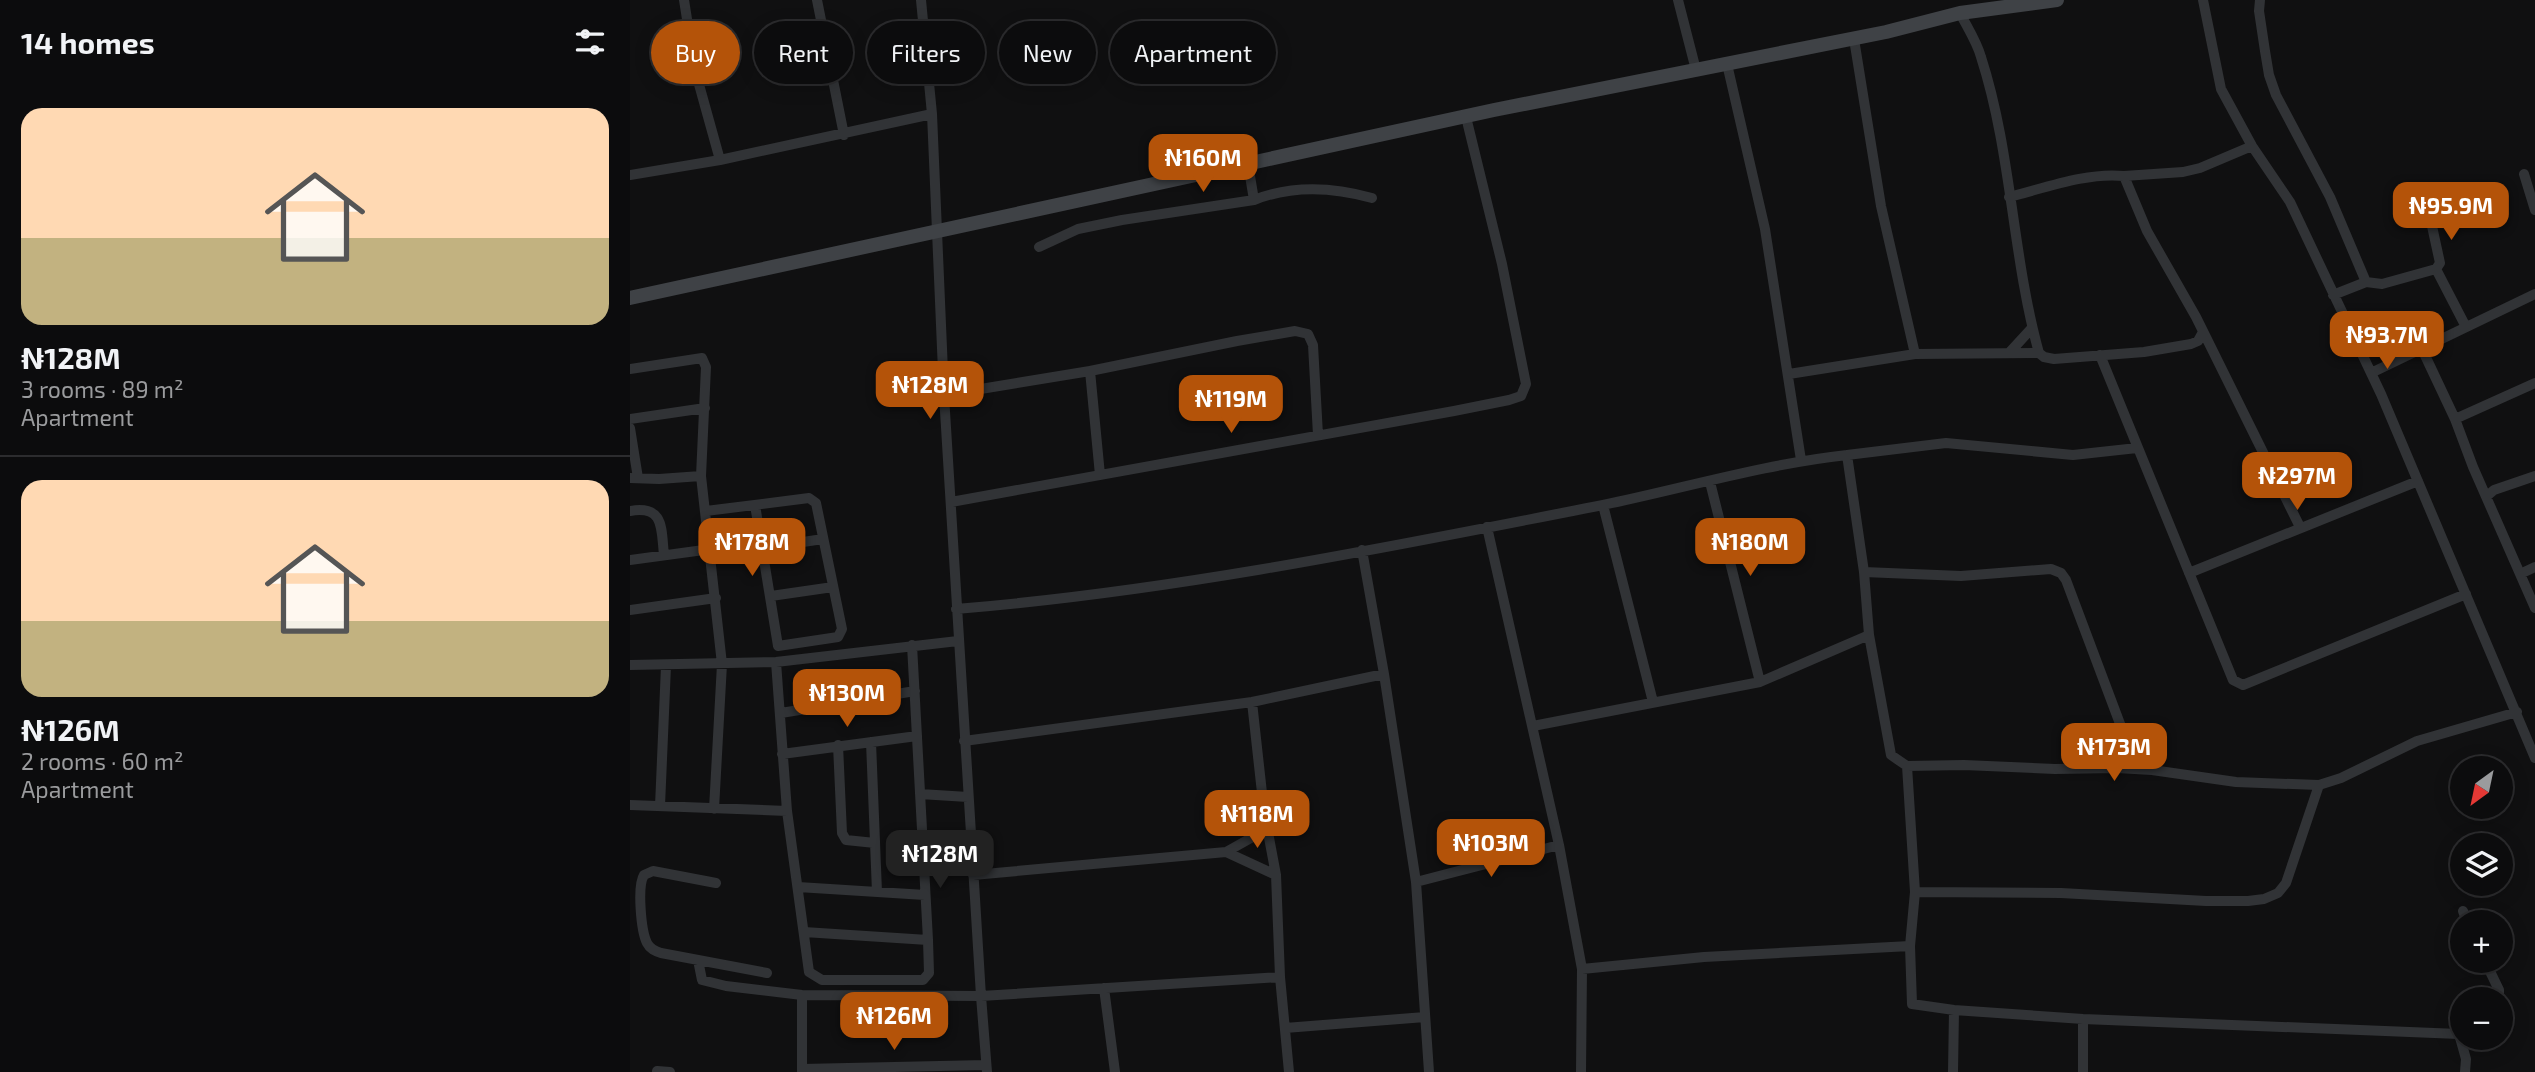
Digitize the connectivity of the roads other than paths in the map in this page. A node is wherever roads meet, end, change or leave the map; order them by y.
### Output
1 (684, 0) edge
2 (817, 0) edge
3 (921, 0) edge
4 (1678, 0) edge
5 (2057, 0) edge
6 (2203, 0) edge
7 (2260, 0) edge
8 (1960, 13) junction
9 (1854, 39) junction
10 (1727, 64) junction
11 (1696, 70) junction
12 (932, 114) junction
13 (1466, 117) junction
14 (844, 135) junction
15 (2252, 146) junction
16 (720, 160) junction
17 (1248, 163) junction
18 (2524, 174) dead end
19 (630, 175) edge
20 (2124, 176) junction
21 (2009, 197) junction
22 (1372, 198) dead end
23 (1254, 200) junction
24 (2427, 203) dead end
25 (2535, 210) edge
26 (936, 231) junction
27 (1039, 247) dead end
28 (2436, 269) junction
29 (2366, 282) junction
30 (2535, 294) edge
31 (2333, 295) junction
32 (630, 298) edge
33 (2466, 327) junction
34 (2032, 328) junction
35 (2203, 331) junction
36 (2422, 349) junction
37 (2039, 353) junction
38 (1915, 354) junction
39 (2009, 354) junction
40 (2099, 355) junction
41 (630, 369) edge
42 (1090, 371) junction
43 (2371, 373) junction
44 (1789, 374) junction
45 (2535, 383) edge
46 (944, 395) junction
47 (705, 408) junction
48 (630, 419) edge
49 (2455, 419) junction
50 (630, 428) edge
51 (1318, 435) junction
52 (2137, 448) junction
53 (1847, 455) junction
54 (1801, 460) junction
55 (1100, 475) junction
56 (701, 476) junction
57 (2535, 476) edge
58 (634, 478) edge
59 (2418, 481) junction
60 (1710, 482) junction
61 (2487, 496) junction
62 (951, 502) junction
63 (755, 505) junction
64 (1603, 505) junction
65 (630, 511) edge
66 (706, 511) junction
67 (1487, 527) junction
68 (2300, 527) junction
69 (823, 539) junction
70 (763, 548) junction
71 (711, 549) junction
72 (1363, 550) junction
73 (664, 555) junction
74 (630, 560) edge
75 (2535, 567) edge
76 (1864, 572) junction
77 (2189, 573) junction
78 (2520, 574) junction
79 (833, 587) junction
80 (2466, 594) junction
81 (771, 596) junction
82 (716, 598) junction
83 (2535, 608) edge
84 (956, 609) junction
85 (630, 610) edge
86 (1869, 635) junction
87 (958, 640) junction
88 (912, 645) junction
89 (776, 662) junction
90 (722, 664) junction
91 (630, 665) edge
92 (666, 666) junction
93 (1384, 674) junction
94 (1760, 682) junction
95 (915, 691) junction
96 (1252, 702) junction
97 (1653, 702) junction
98 (2517, 712) junction
99 (780, 713) junction
100 (1533, 726) junction
101 (917, 736) junction
102 (964, 741) junction
103 (871, 742) junction
104 (838, 745) junction
105 (782, 754) junction
106 (2535, 758) edge
107 (1907, 766) junction
108 (2137, 769) junction
109 (2319, 785) junction
110 (919, 794) junction
111 (968, 797) junction
112 (630, 805) edge
113 (660, 806) junction
114 (714, 809) junction
115 (787, 811) junction
116 (1267, 829) junction
117 (875, 843) junction
118 (1559, 845) junction
119 (1226, 852) junction
120 (973, 875) junction
121 (1276, 875) junction
122 (1416, 882) junction
123 (716, 883) dead end
124 (798, 887) junction
125 (877, 892) junction
126 (1914, 892) junction
127 (925, 895) junction
128 (804, 932) junction
129 (928, 940) junction
130 (1910, 946) junction
131 (698, 960) junction
132 (1581, 969) junction
133 (767, 973) dead end
134 (1280, 977) junction
135 (1104, 988) junction
136 (802, 995) junction
137 (981, 996) junction
138 (1954, 1010) junction
139 (1425, 1017) junction
140 (2084, 1019) junction
141 (1284, 1028) junction
142 (2450, 1033) edge
143 (2464, 1050) edge
144 (986, 1069) edge
145 (657, 1071) edge
146 (802, 1071) edge
147 (670, 1072) edge
148 (1115, 1072) edge
149 (1289, 1072) edge
150 (1429, 1072) edge
151 (1581, 1072) edge
152 (1953, 1072) edge
153 (2084, 1072) edge
154 (2465, 1072) edge

1 - 16 street
2 - 14 street
3 - 12 street
4 - 11 street
5 - 8 street
6 - 15 street
7 - 29 street
8 - 9 street
8 - 21 street
9 - 10 street
9 - 38 street
10 - 11 street
10 - 44 street
11 - 13 street
12 - 14 street
12 - 26 street
13 - 17 street
13 - 51 street
14 - 16 street
15 - 20 street
15 - 31 street
16 - 19 street
17 - 23 street
17 - 26 street
18 - 25 street
20 - 21 street
20 - 35 street
21 - 34 street
22 - 23 street
23 - 27 street
24 - 28 street
26 - 32 street
26 - 46 street
28 - 29 street
28 - 33 street
29 - 31 street
30 - 33 street
31 - 43 street
33 - 36 street
34 - 37 street
34 - 39 street
35 - 40 street
35 - 68 street
36 - 43 street
36 - 49 street
37 - 39 street
37 - 40 street
38 - 39 street
38 - 44 street
40 - 52 street
41 - 47 street
42 - 46 street
42 - 51 street
42 - 55 street
43 - 59 street
44 - 54 street
45 - 49 street
46 - 62 street
47 - 48 street
47 - 56 street
49 - 61 street
50 - 58 street
51 - 55 street
52 - 53 street
52 - 77 street
53 - 54 street
53 - 76 street
54 - 60 street
55 - 62 street
56 - 58 street
56 - 66 street
57 - 61 street
59 - 68 street
59 - 80 street
60 - 64 street
60 - 94 street
61 - 78 street
62 - 84 street
63 - 66 street
63 - 69 street
63 - 70 street
64 - 67 street
64 - 97 street
65 - 73 street
66 - 71 street
67 - 72 street
67 - 100 street
68 - 77 street
69 - 70 street
69 - 79 street
70 - 81 street
71 - 73 street
71 - 82 street
72 - 84 street
72 - 93 street
73 - 74 street
75 - 78 street
76 - 86 street
76 - 108 street
77 - 80 street
78 - 83 street
79 - 81 street
79 - 81 street
80 - 98 street
82 - 85 street
82 - 90 street
84 - 87 street
86 - 94 street
86 - 107 street
87 - 88 street
87 - 102 street
88 - 89 street
88 - 95 street
89 - 90 street
89 - 99 street
90 - 92 street
90 - 114 street
91 - 92 street
92 - 113 street
93 - 96 street
93 - 122 street
94 - 97 street
95 - 99 street
95 - 101 street
96 - 102 street
96 - 116 street
97 - 100 street
98 - 106 street
98 - 109 street
99 - 105 street
100 - 118 street
101 - 103 street
101 - 110 street
102 - 111 street
103 - 104 street
103 - 117 street
104 - 105 street
104 - 117 street
105 - 115 street
107 - 108 street
107 - 126 street
108 - 109 street
109 - 126 street
110 - 111 street
110 - 127 street
111 - 120 street
112 - 113 street
113 - 114 street
114 - 115 street
115 - 124 street
116 - 119 street
116 - 121 street
117 - 125 street
118 - 122 street
118 - 132 street
119 - 120 street
119 - 121 street
120 - 137 street
121 - 134 street
122 - 139 street
123 - 131 street
124 - 125 street
124 - 128 street
125 - 127 street
126 - 130 street
127 - 129 street
128 - 129 street
128 - 129 street
130 - 132 street
130 - 138 street
131 - 133 street
131 - 136 street
132 - 151 street
134 - 135 street
134 - 141 street
135 - 137 street
135 - 148 street
136 - 137 street
136 - 146 street
137 - 144 street
138 - 140 street
138 - 152 street
139 - 141 street
139 - 150 street
140 - 142 street
140 - 153 street
141 - 149 street
143 - 154 street
144 - 146 street
145 - 147 street

